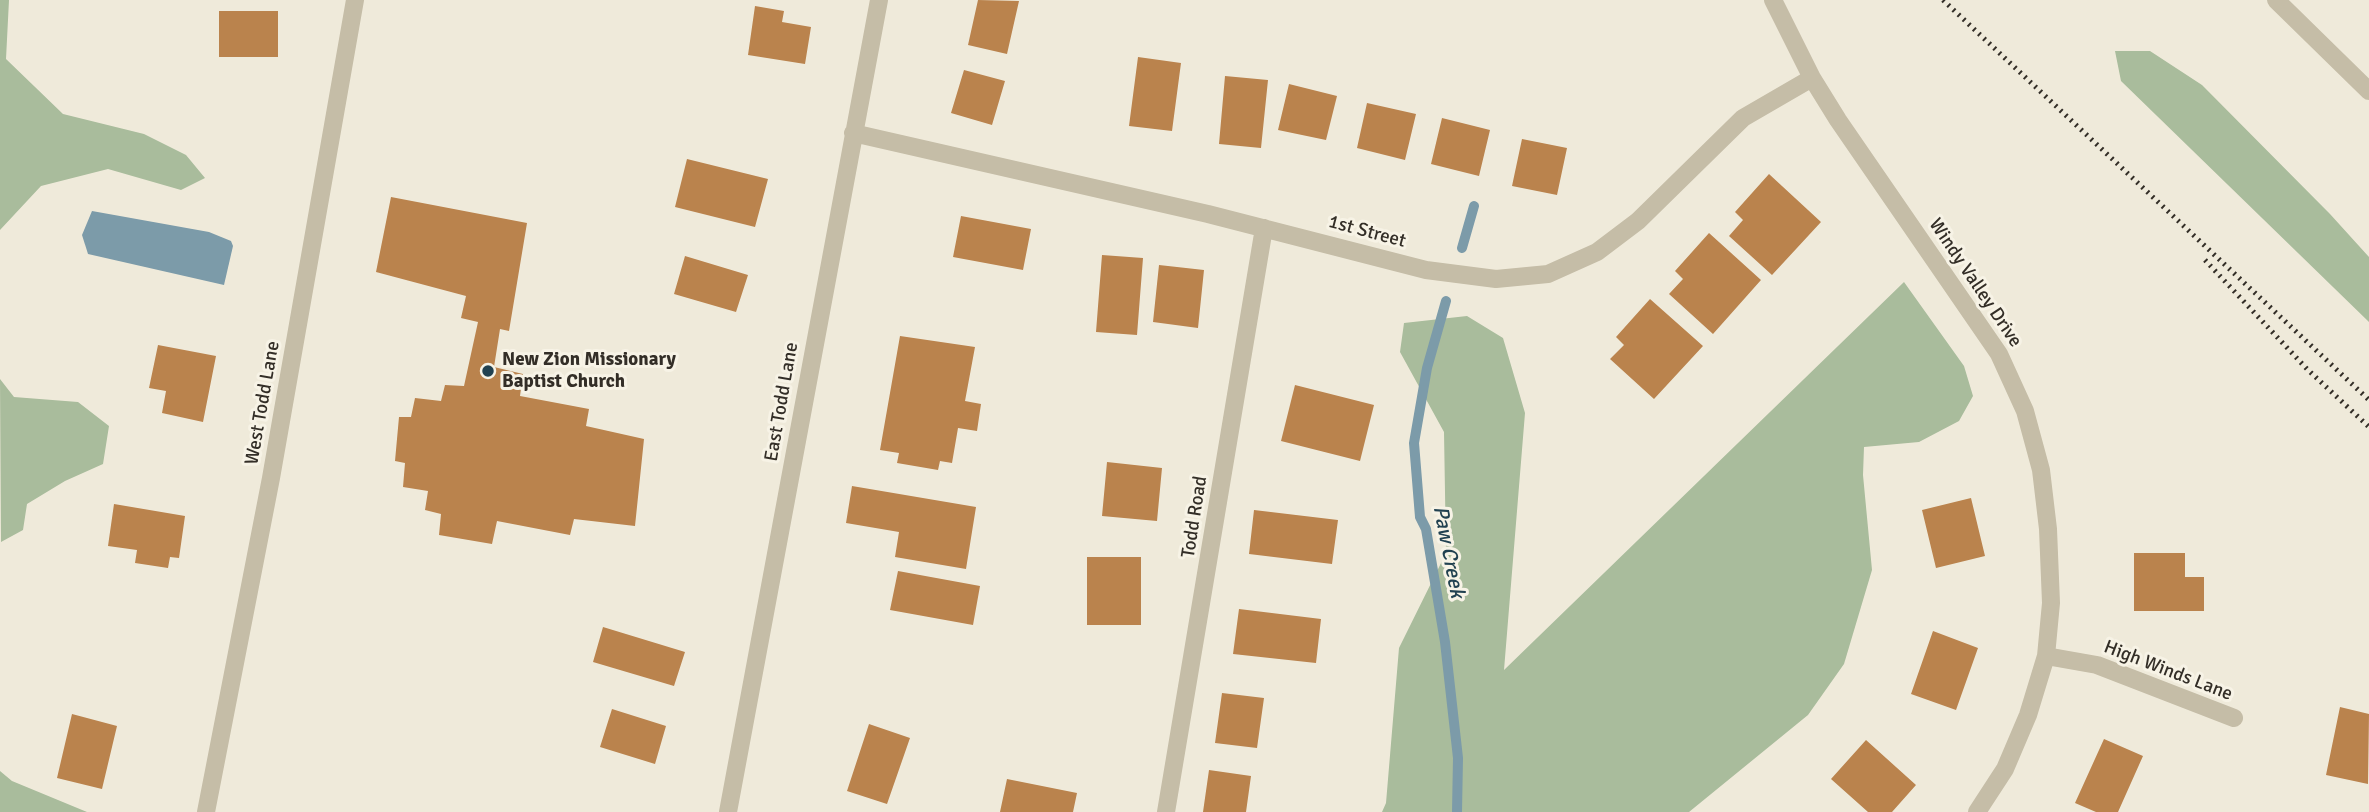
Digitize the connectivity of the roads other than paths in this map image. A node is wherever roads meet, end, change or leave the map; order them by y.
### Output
1 (355, 0) edge
2 (879, 0) edge
3 (1773, 0) edge
4 (2276, 0) edge
5 (1812, 78) junction
6 (2369, 91) edge
7 (853, 133) junction
8 (1264, 228) junction
9 (2046, 656) junction
10 (2234, 718) dead end
11 (206, 812) edge
12 (728, 812) edge
13 (1166, 812) edge
14 (1977, 812) edge

1 - 11 street, West Todd Lane
2 - 7 street, East Todd Lane
3 - 5 street, Windy Valley Drive
4 - 6 street
5 - 8 street, 1st Street
5 - 9 street, Windy Valley Drive
7 - 8 street, 1st Street
7 - 12 street, East Todd Lane
8 - 13 street, Todd Road
9 - 10 street, High Winds Lane
9 - 14 street, Windy Valley Drive

